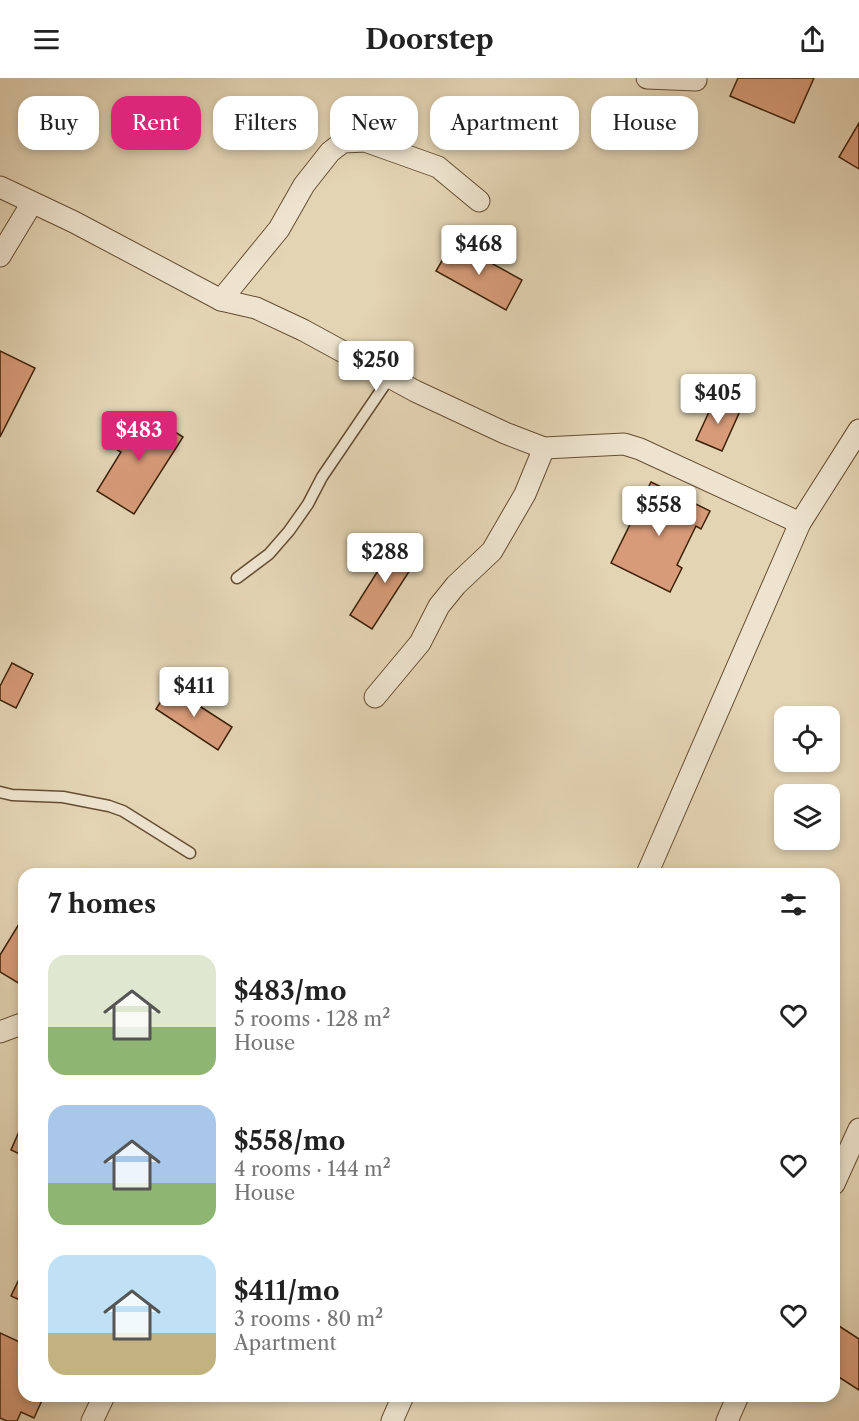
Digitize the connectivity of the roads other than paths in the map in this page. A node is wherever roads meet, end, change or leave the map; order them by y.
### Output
1 (647, 78) edge
2 (696, 80) dead end
3 (0, 187) edge
4 (479, 201) dead end
5 (33, 203) junction
6 (0, 256) edge
7 (221, 300) junction
8 (390, 377) junction
9 (859, 430) edge
10 (544, 448) junction
11 (801, 523) junction
12 (237, 578) dead end
13 (375, 697) dead end
14 (0, 792) edge
15 (190, 853) dead end
16 (650, 868) edge
17 (18, 1025) edge
18 (0, 1032) edge
19 (859, 1129) edge
20 (840, 1171) edge
21 (101, 1402) edge
22 (400, 1402) edge
23 (736, 1402) edge
24 (731, 1419) edge
25 (92, 1421) edge
26 (392, 1421) edge

1 - 2 street
3 - 5 street
4 - 7 street
5 - 6 street
5 - 7 street
7 - 8 street
8 - 10 street
8 - 12 lane
9 - 11 street
10 - 11 street
10 - 13 street
11 - 16 street
14 - 15 lane
17 - 18 street
19 - 20 street
21 - 25 street
22 - 26 street
23 - 24 street

